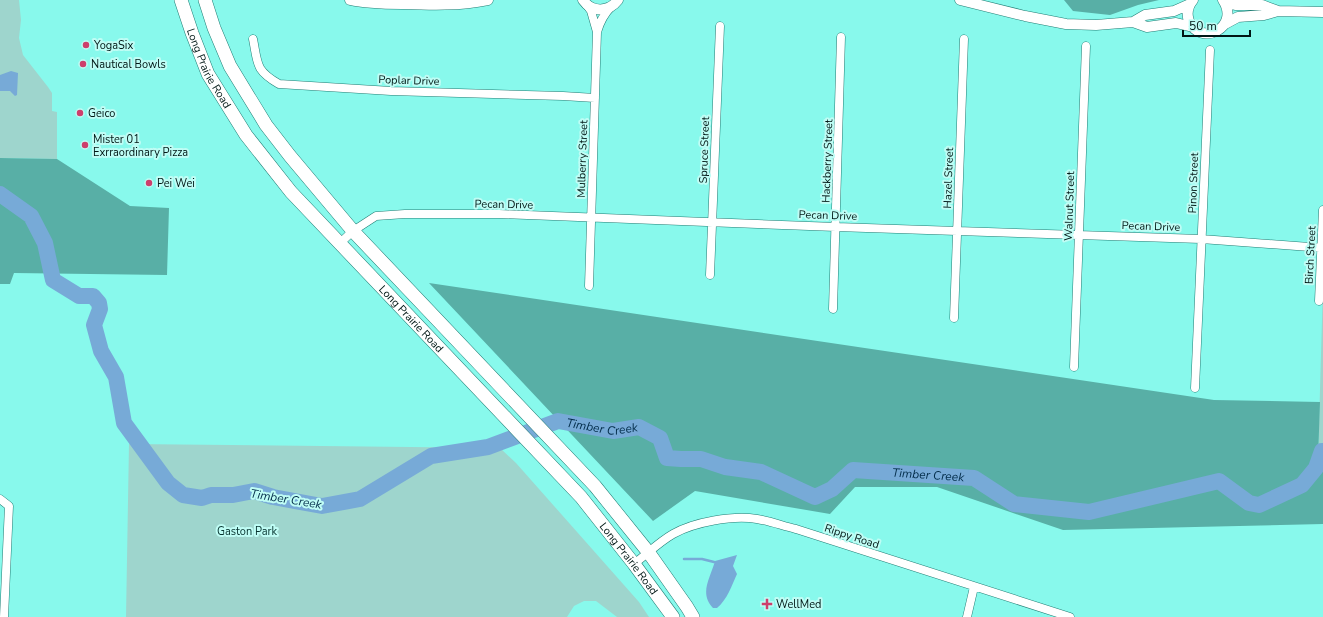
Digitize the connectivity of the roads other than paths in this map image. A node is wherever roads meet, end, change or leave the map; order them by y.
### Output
1 (181, 0) edge
2 (205, 0) edge
3 (350, 0) edge
4 (488, 0) edge
5 (960, 0) edge
6 (1223, 0) edge
7 (584, 1) edge
8 (616, 2) edge
9 (1191, 2) edge
10 (1278, 11) junction
11 (1323, 12) edge
12 (1133, 22) junction
13 (1225, 24) junction
14 (720, 26) dead end
15 (1193, 27) junction
16 (597, 32) junction
17 (842, 37) dead end
18 (253, 39) dead end
19 (964, 39) dead end
20 (1086, 46) dead end
21 (1210, 50) dead end
22 (595, 98) junction
23 (1323, 210) edge
24 (591, 218) junction
25 (712, 222) junction
26 (836, 227) junction
27 (353, 231) junction
28 (957, 231) junction
29 (1079, 234) junction
30 (1201, 239) junction
31 (340, 243) junction
32 (1322, 248) edge
33 (710, 275) dead end
34 (589, 286) dead end
35 (1319, 301) dead end
36 (833, 309) dead end
37 (954, 318) dead end
38 (1074, 366) dead end
39 (1195, 388) dead end
40 (0, 499) edge
41 (648, 553) junction
42 (634, 564) junction
43 (974, 587) junction
44 (4, 617) edge
45 (673, 617) edge
46 (693, 617) edge
47 (967, 617) edge
48 (1070, 617) edge

1 - 31 main road, Long Prairie Road
2 - 27 main road, Long Prairie Road
3 - 4 street
5 - 12 street
6 - 10 street
6 - 13 street
7 - 8 street
7 - 16 street, Mulberry Street
8 - 16 street, Mulberry Street
9 - 12 street
9 - 15 street
10 - 11 street
10 - 13 street
12 - 15 street
13 - 15 street
14 - 25 street, Spruce Street
16 - 22 street, Mulberry Street
17 - 26 street, Hackberry Street
18 - 22 street, Poplar Drive
19 - 28 street, Hazel Street
20 - 29 street, Walnut Street
21 - 30 street, Pinon Street
22 - 24 street, Mulberry Street
23 - 32 street, Birch Street
24 - 25 street, Pecan Drive
24 - 27 street, Pecan Drive
24 - 34 street, Mulberry Street
25 - 26 street, Pecan Drive
25 - 33 street, Spruce Street
26 - 28 street, Pecan Drive
26 - 36 street, Hackberry Street
27 - 31 street, Pecan Drive
27 - 41 main road, Long Prairie Road
28 - 29 street, Pecan Drive
28 - 37 street, Hazel Street
29 - 30 street, Pecan Drive
29 - 38 street, Walnut Street
30 - 32 street, Pecan Drive
30 - 39 street, Pinon Street
31 - 42 main road, Long Prairie Road
32 - 35 street, Birch Street
40 - 44 street
41 - 42 street, Rippy Road
41 - 43 street, Rippy Road
41 - 46 main road, Long Prairie Road
42 - 45 main road, Long Prairie Road
43 - 47 street
43 - 48 street, Rippy Road

